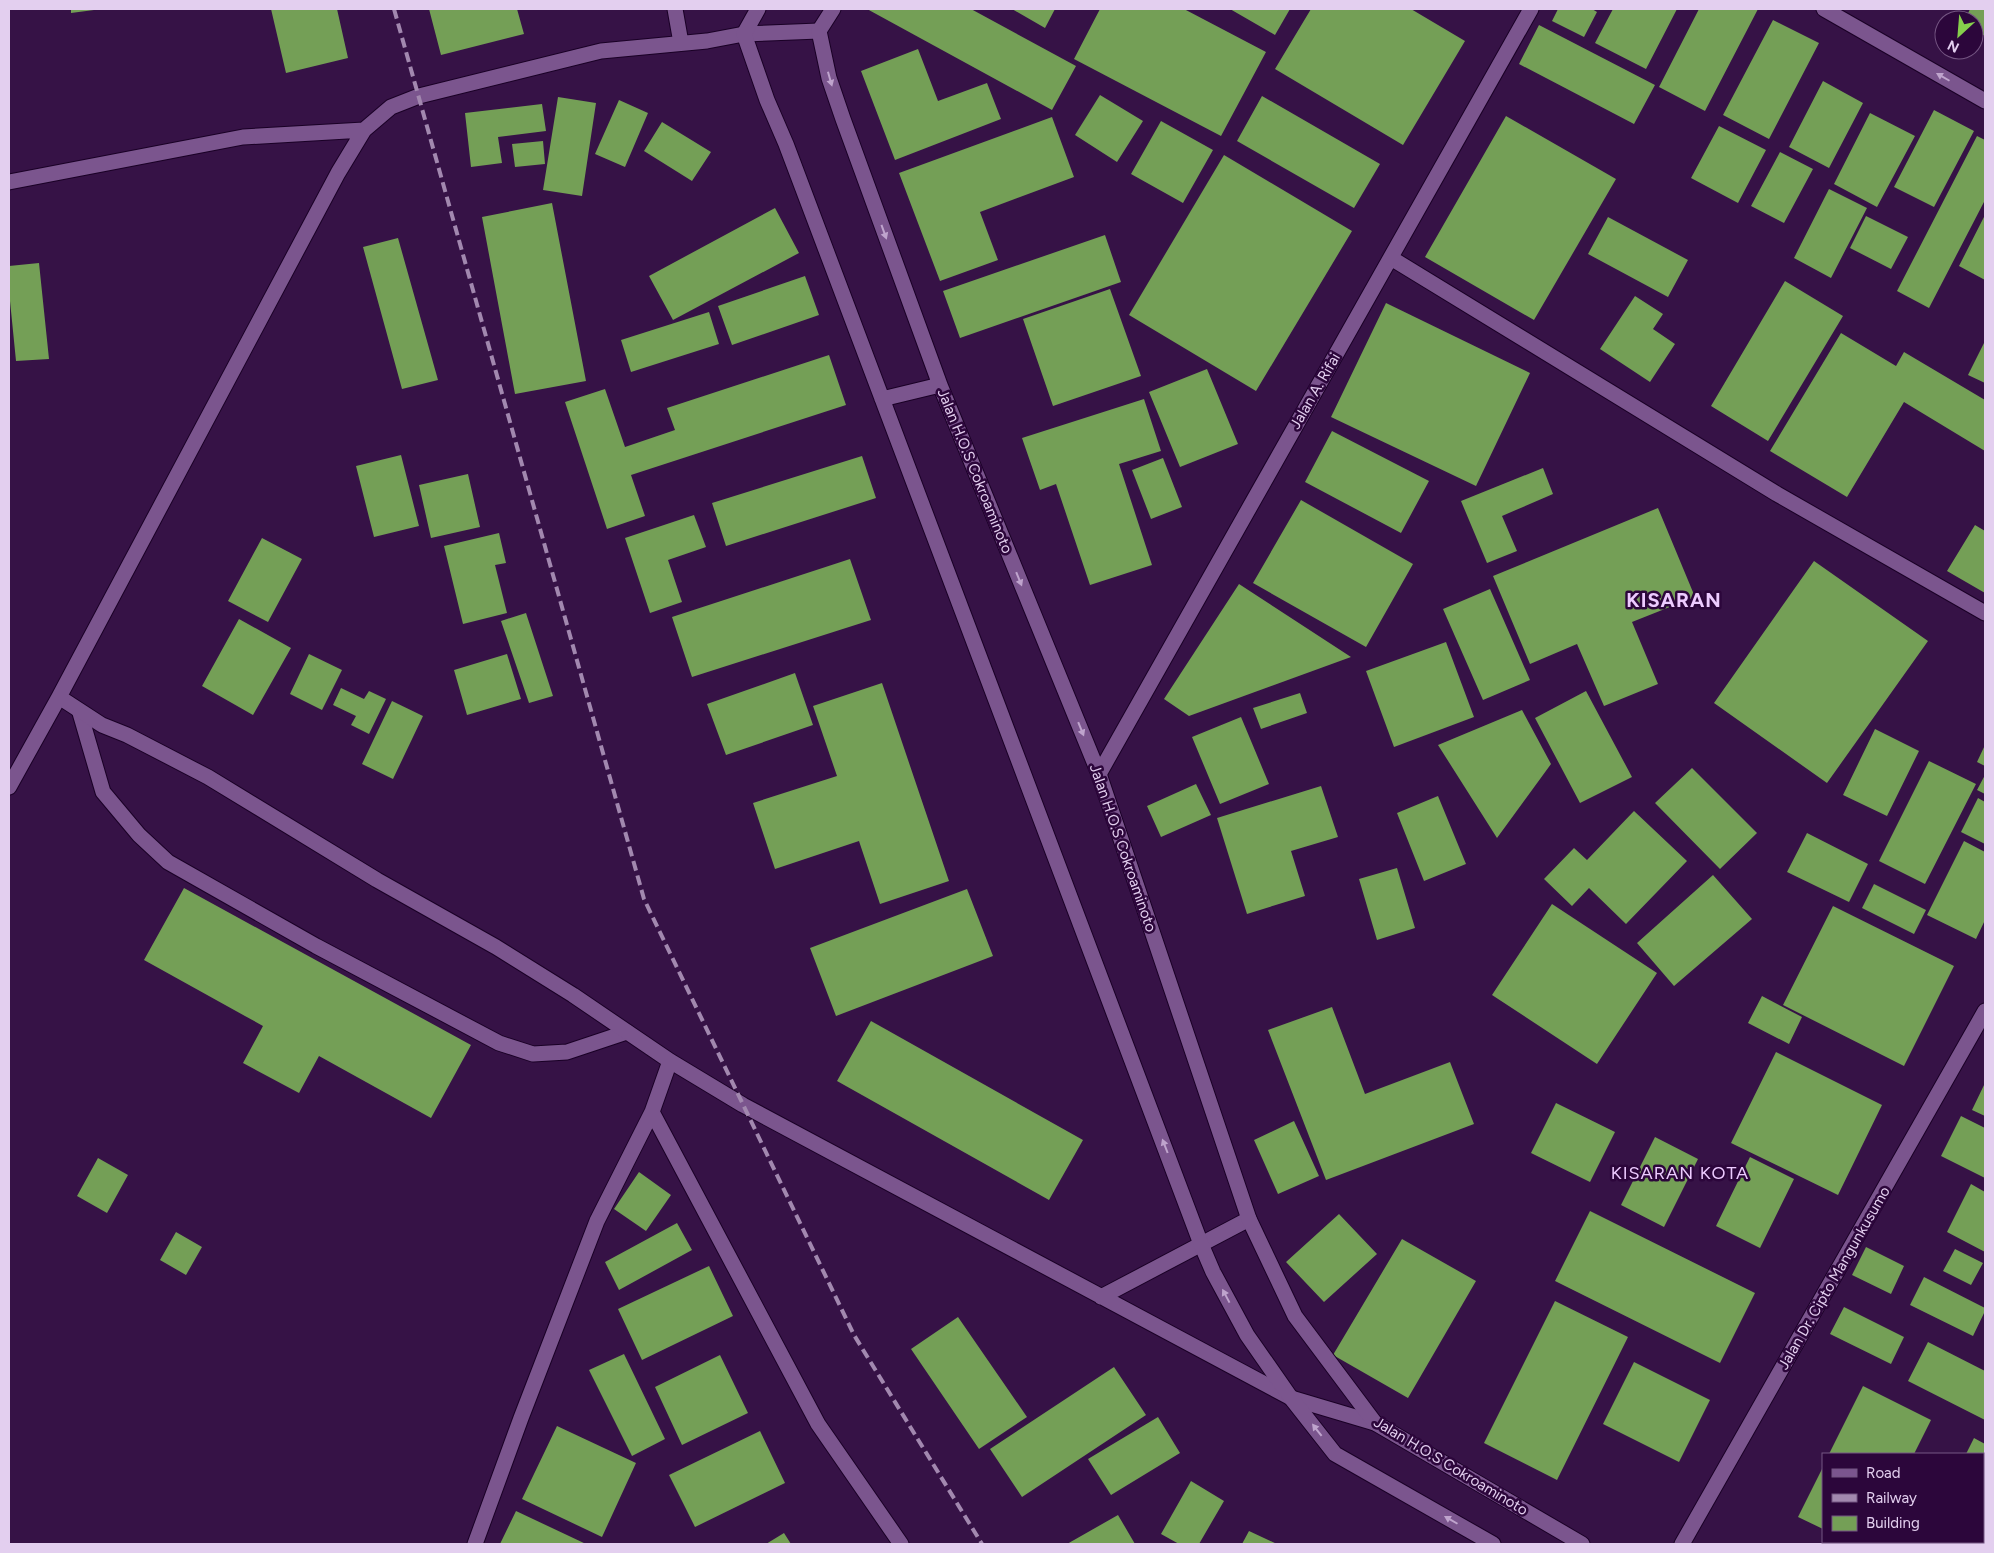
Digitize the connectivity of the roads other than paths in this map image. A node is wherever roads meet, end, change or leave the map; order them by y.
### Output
1 (675, 9) edge
2 (758, 9) edge
3 (833, 9) edge
4 (1531, 9) edge
5 (1824, 9) edge
6 (819, 31) junction
7 (744, 34) junction
8 (681, 43) junction
9 (1985, 101) edge
10 (364, 130) junction
11 (9, 182) edge
12 (1391, 258) junction
13 (940, 385) junction
14 (882, 399) junction
15 (1985, 613) edge
16 (59, 697) junction
17 (80, 712) junction
18 (1099, 774) junction
19 (9, 787) edge
20 (1985, 1011) edge
21 (627, 1032) junction
22 (670, 1060) junction
23 (652, 1112) junction
24 (1248, 1219) junction
25 (1201, 1244) junction
26 (1101, 1296) junction
27 (1291, 1398) junction
28 (1375, 1423) junction
29 (475, 1544) edge
30 (901, 1544) edge
31 (1493, 1544) edge
32 (1582, 1544) edge
33 (1682, 1544) edge

1 - 8 street
2 - 7 street
3 - 6 street
4 - 12 street, Jalan A. Rifai
9 -> 5 street
6 - 7 street
6 -> 13 street, Jalan H.O.S Cokroaminoto
7 - 8 street
7 - 14 street
8 - 10 street
10 - 11 street
10 - 16 street
12 - 15 street
12 - 18 street, Jalan A. Rifai
13 - 14 street
13 -> 18 street, Jalan H.O.S Cokroaminoto
25 -> 14 street
16 - 17 street
16 - 19 street
17 - 21 street
17 - 21 street
18 - 24 street, Jalan H.O.S Cokroaminoto
20 - 33 street, Jalan Dr. Cipto Mangunkusumo
21 - 22 street
22 - 23 street
22 - 26 street
23 - 29 street
23 - 30 street
24 - 25 street
24 - 28 street, Jalan H.O.S Cokroaminoto
25 - 26 street
27 -> 25 street
26 - 27 street
27 - 28 street
31 -> 27 street
28 - 32 street, Jalan H.O.S Cokroaminoto

